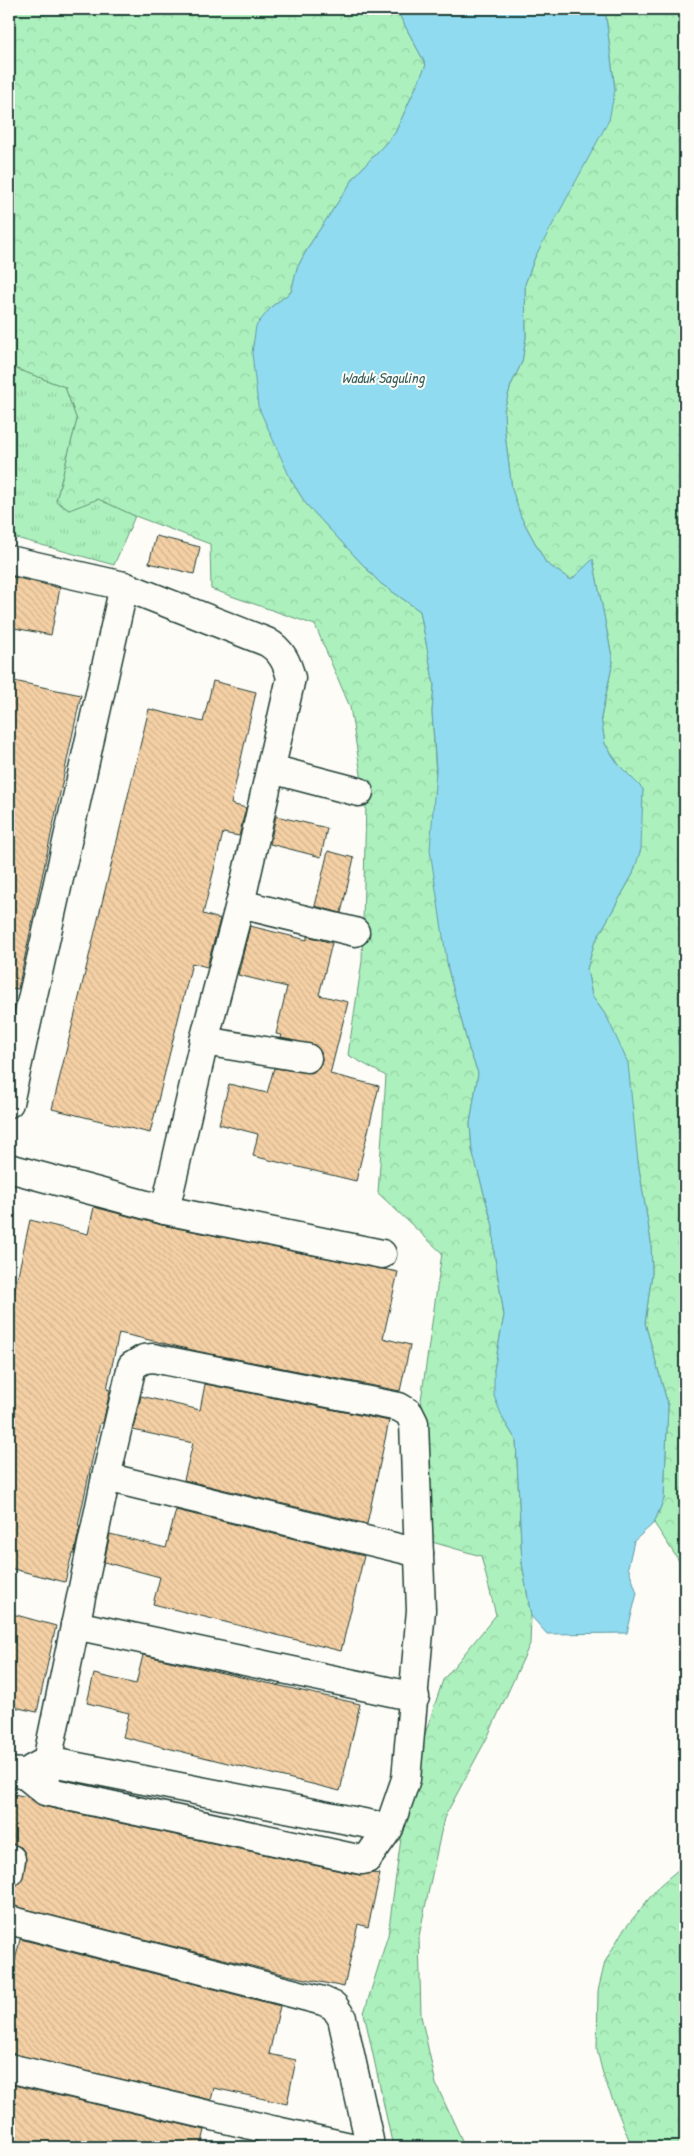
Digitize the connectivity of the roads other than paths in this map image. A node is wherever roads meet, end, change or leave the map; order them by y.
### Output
1 (9, 560) edge
2 (124, 586) junction
3 (271, 768) junction
4 (359, 792) dead end
5 (240, 904) junction
6 (355, 932) dead end
7 (204, 1040) junction
8 (307, 1058) dead end
9 (9, 1103) edge
10 (9, 1168) edge
11 (165, 1210) junction
12 (382, 1254) dead end
13 (106, 1477) junction
14 (419, 1553) junction
15 (76, 1625) junction
16 (415, 1697) junction
17 (26, 1769) edge
18 (389, 1828) junction
19 (9, 1920) edge
20 (9, 2068) edge
21 (274, 2139) edge
22 (350, 2147) edge
23 (365, 2147) edge

1 - 2 street
2 - 3 street
2 - 9 street
3 - 4 street
3 - 5 street
5 - 6 street
5 - 7 street
7 - 8 street
7 - 11 street
10 - 11 street
11 - 12 street
13 - 14 street
13 - 14 street
13 - 15 street
14 - 16 street
15 - 16 street
15 - 17 street
16 - 18 street
17 - 18 street
17 - 18 street
19 - 23 street
20 - 21 street
21 - 22 street

